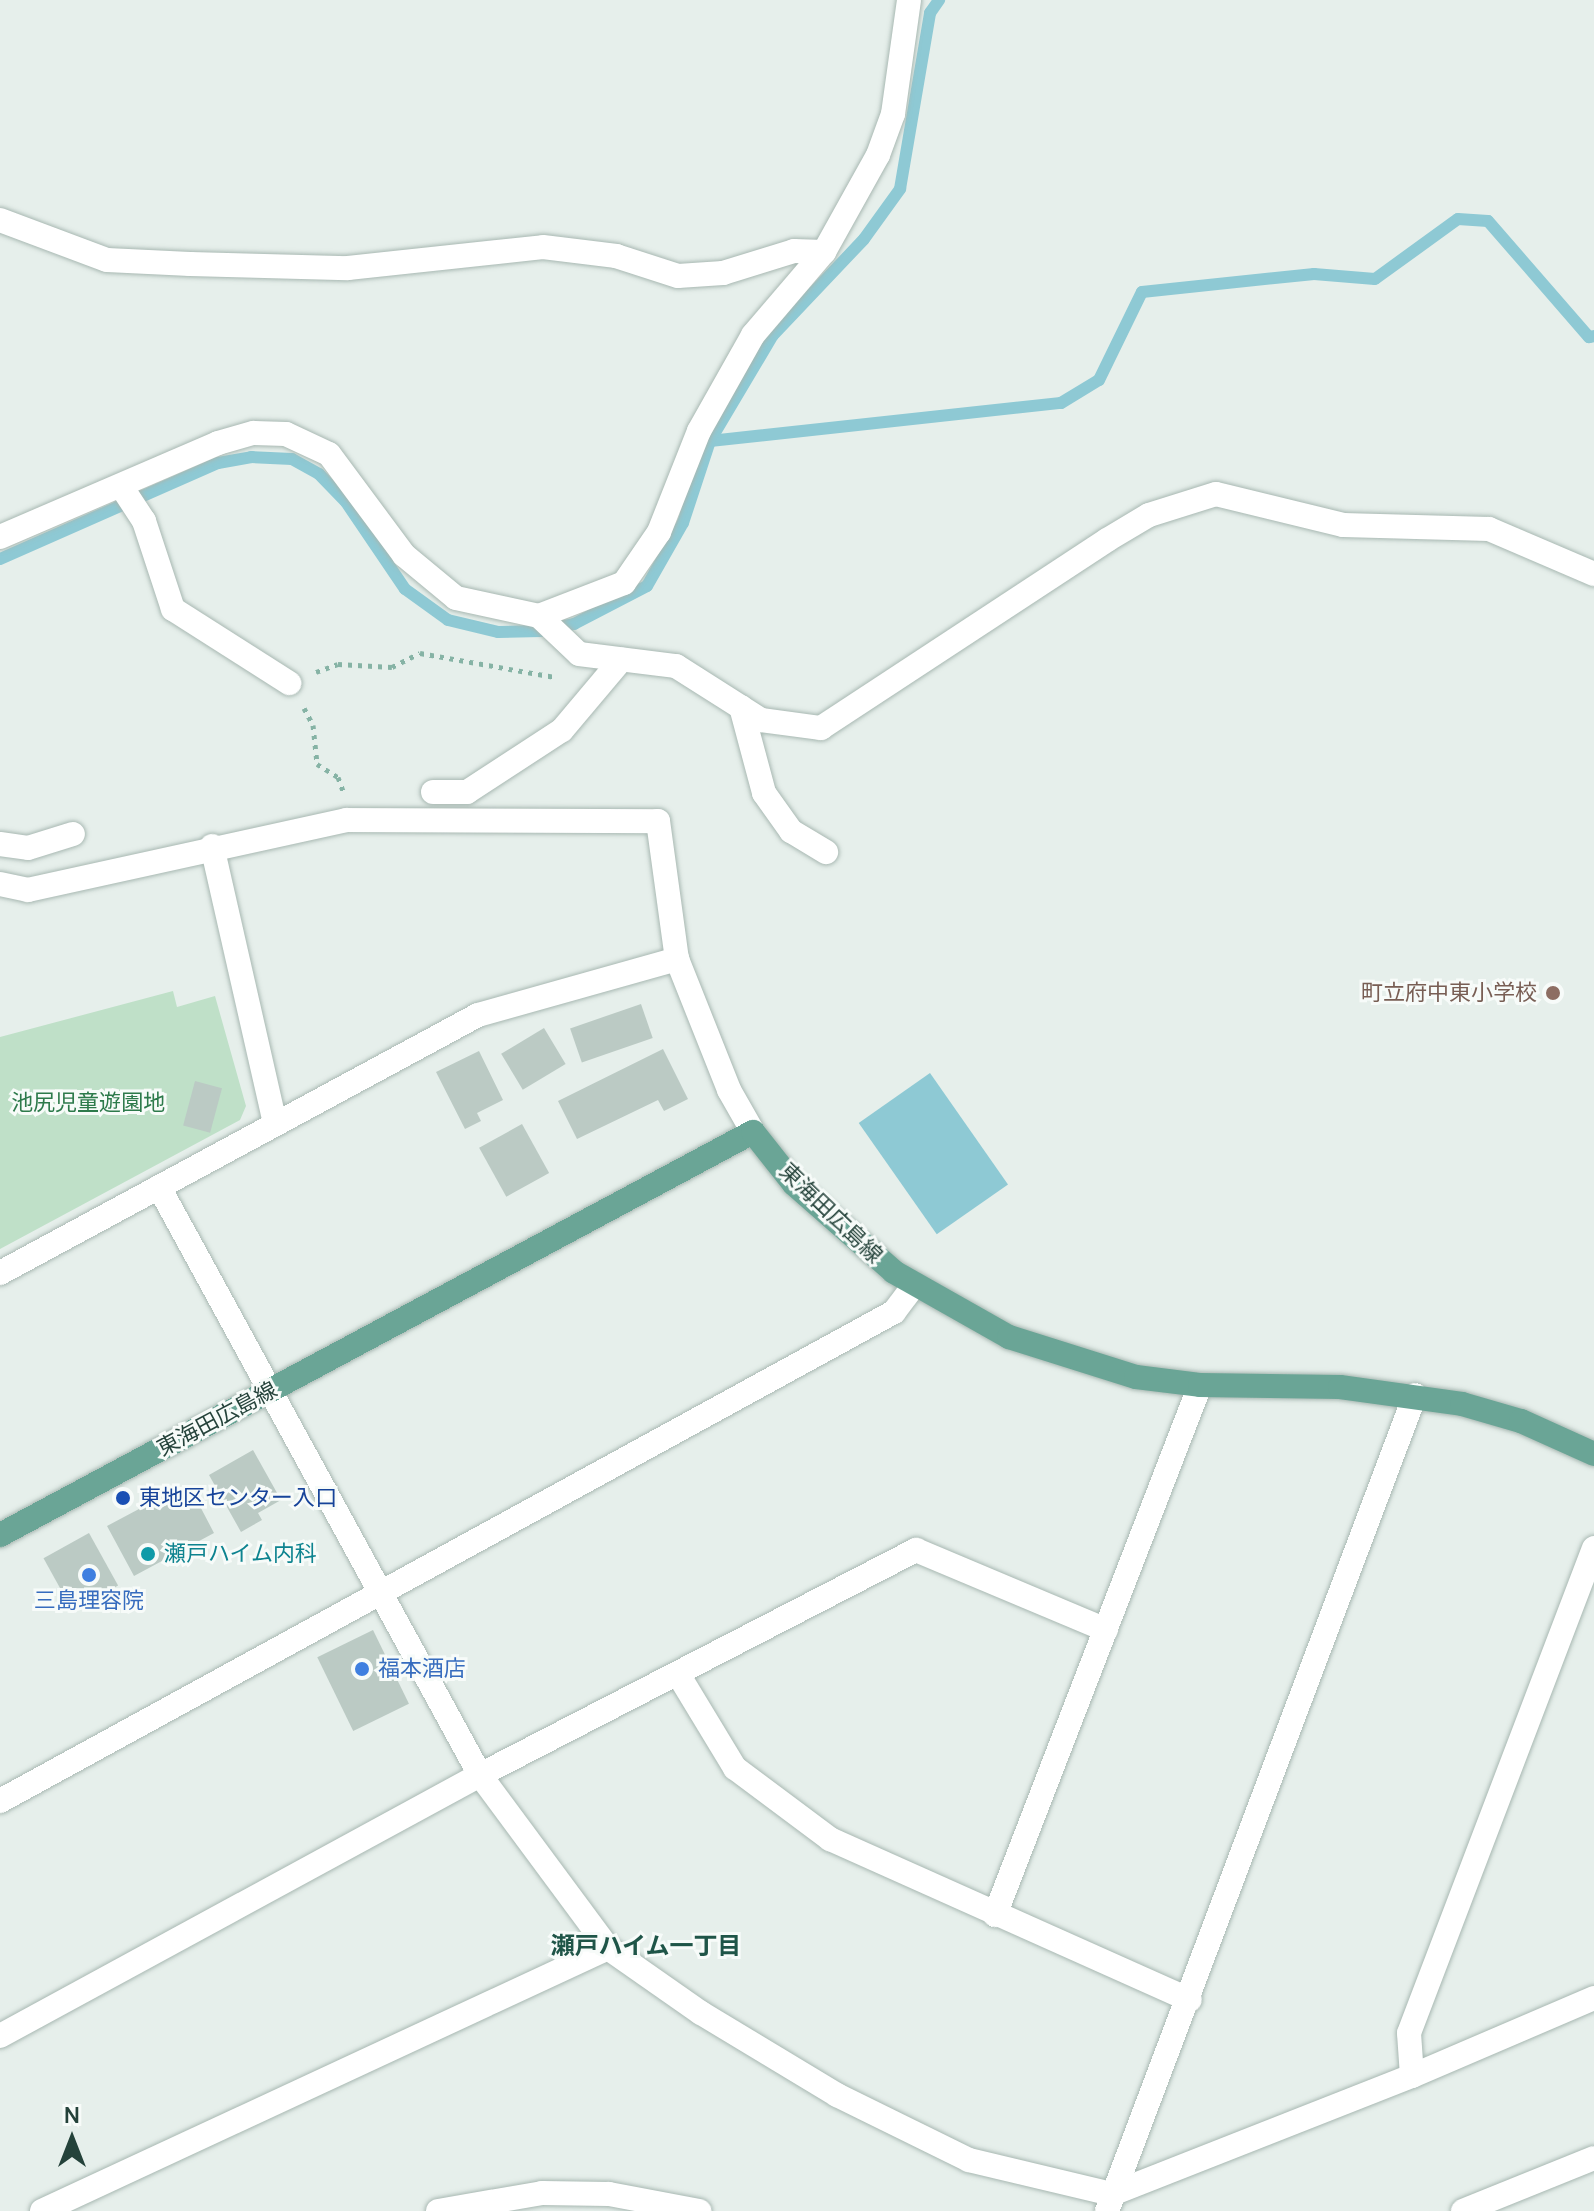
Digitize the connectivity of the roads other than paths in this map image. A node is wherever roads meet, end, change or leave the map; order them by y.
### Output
1 (909, 0) edge
2 (0, 220) edge
3 (824, 252) junction
4 (122, 488) junction
5 (0, 537) edge
6 (1594, 574) edge
7 (541, 617) junction
8 (621, 660) junction
9 (289, 683) road end
10 (741, 707) junction
11 (433, 792) dead end
12 (73, 834) dead end
13 (0, 844) edge
14 (212, 846) junction
15 (826, 852) dead end
16 (0, 884) edge
17 (677, 959) junction
18 (275, 1124) junction
19 (753, 1132) junction
20 (159, 1187) junction
21 (0, 1273) edge
22 (914, 1285) junction
23 (1200, 1385) junction
24 (269, 1391) junction
25 (1415, 1395) junction
26 (1594, 1454) edge
27 (0, 1535) edge
28 (1594, 1548) edge
29 (381, 1588) junction
30 (1106, 1630) junction
31 (678, 1674) junction
32 (480, 1775) junction
33 (0, 1801) edge
34 (995, 1915) junction
35 (608, 1948) junction
36 (1594, 1998) edge
37 (1190, 2000) junction
38 (0, 2036) edge
39 (1412, 2076) junction
40 (1594, 2158) edge
41 (1110, 2202) edge
42 (42, 2211) edge
43 (438, 2211) edge
44 (699, 2211) edge
45 (1463, 2211) edge

1 - 3 street
2 - 3 street
3 - 7 street
4 - 5 street
4 - 7 street
4 - 9 street
6 - 10 street
7 - 8 street
8 - 10 street
8 - 11 street
10 - 15 street
12 - 13 street
14 - 16 street
14 - 17 street
14 - 18 street
17 - 18 street
17 - 19 street
18 - 20 street
19 - 22 main road, 東海田広島線
19 - 24 main road, 東海田広島線
20 - 21 street
20 - 24 street
22 - 23 main road, 東海田広島線
22 - 29 street
23 - 25 main road, 東海田広島線
23 - 30 street
24 - 27 main road, 東海田広島線
24 - 29 street
25 - 26 main road, 東海田広島線
25 - 37 street
28 - 39 street
29 - 32 street
29 - 33 street
30 - 31 street
30 - 34 street
31 - 32 street
31 - 34 street
32 - 35 street
32 - 38 street
34 - 37 street
35 - 41 street
35 - 42 street
36 - 39 street
37 - 41 street
39 - 41 street
40 - 45 street
43 - 44 street

